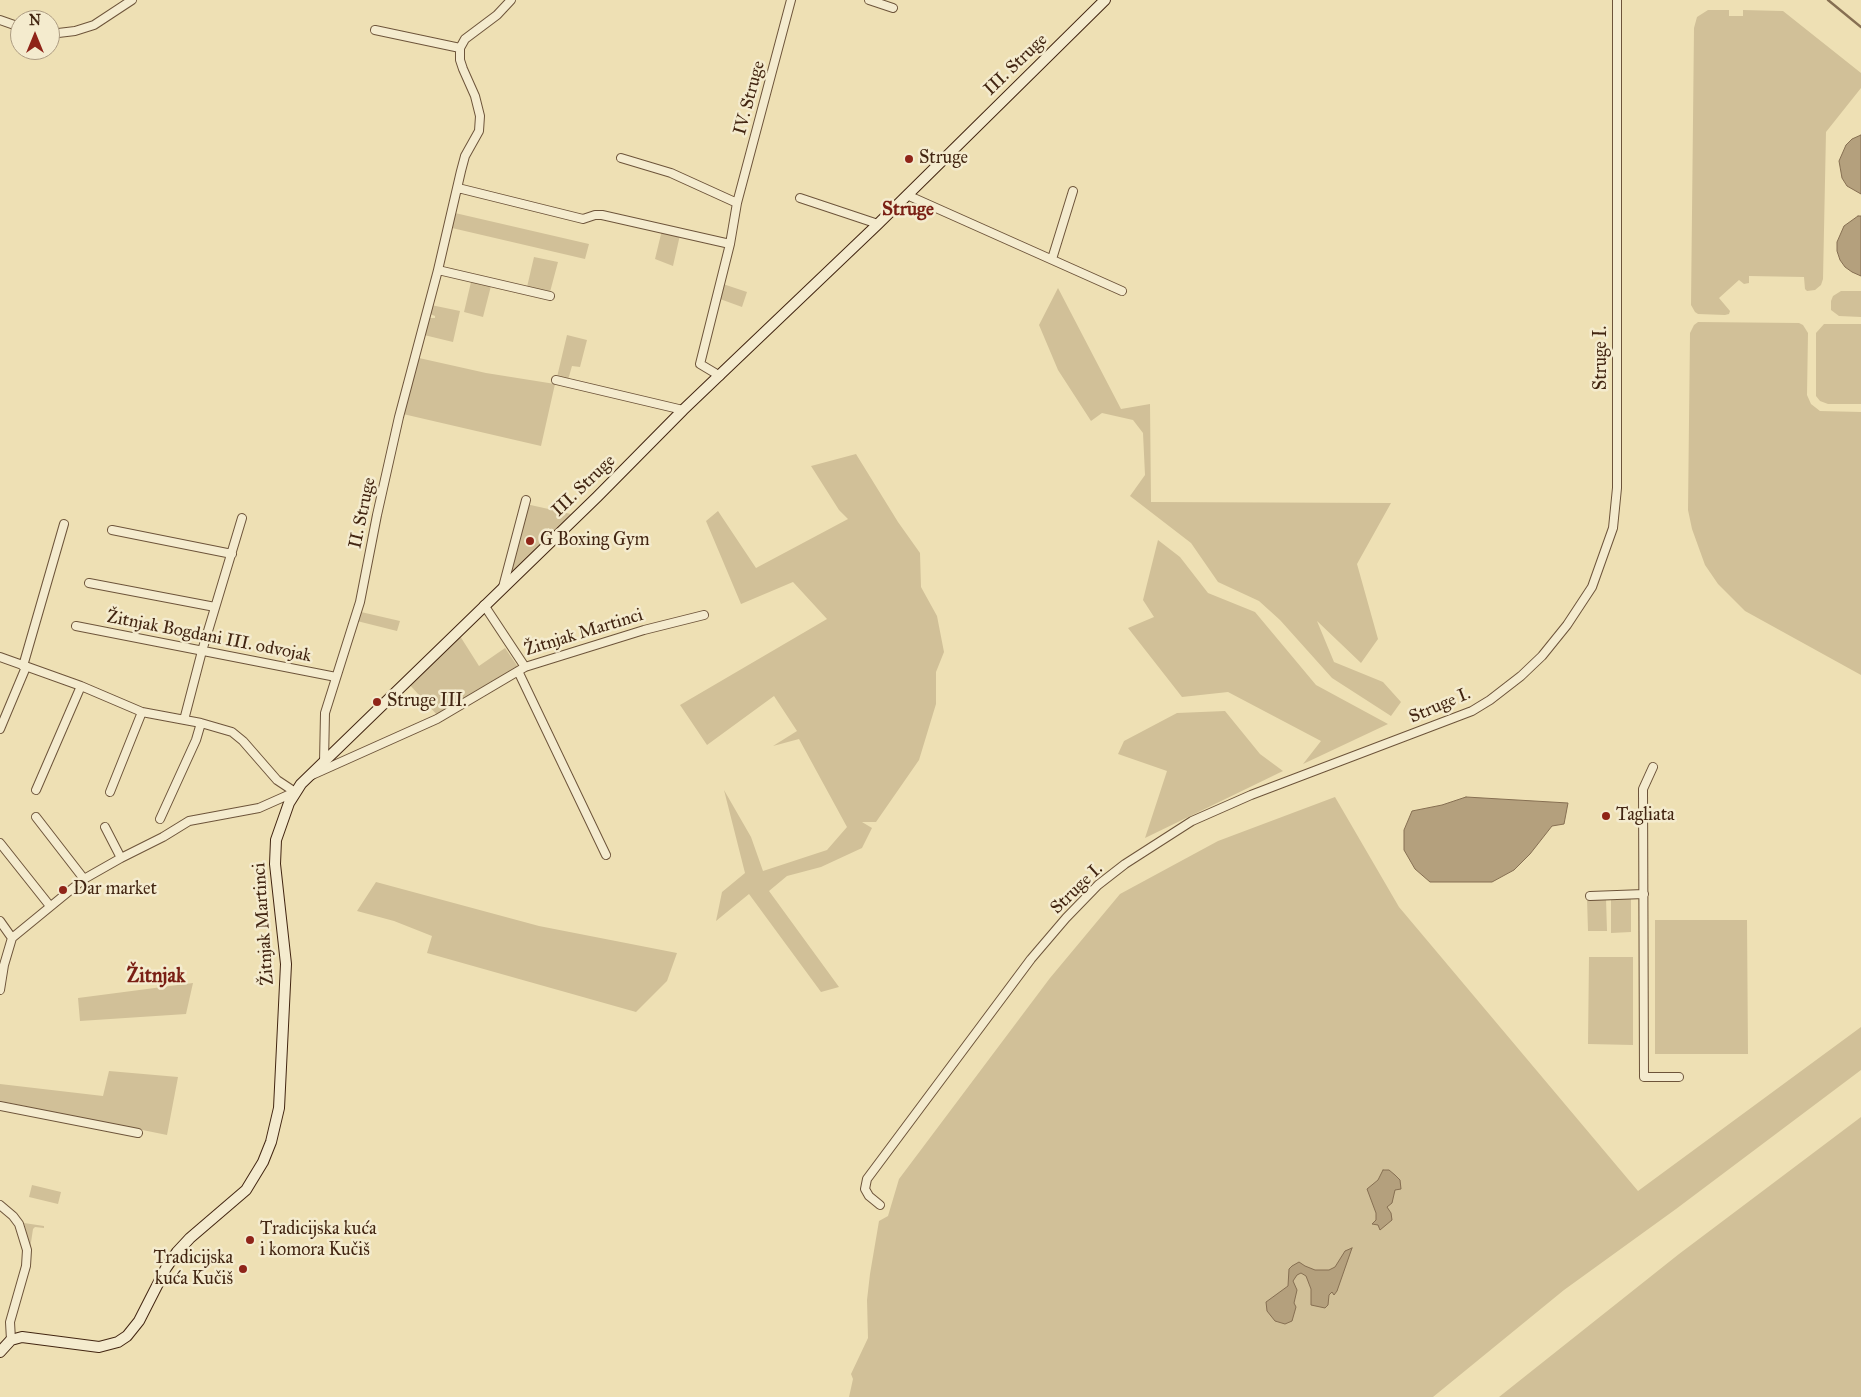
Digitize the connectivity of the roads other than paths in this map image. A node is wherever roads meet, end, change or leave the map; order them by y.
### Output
1 (132, 0) edge
2 (511, 0) edge
3 (791, 0) edge
4 (869, 0) edge
5 (1105, 0) edge
6 (1617, 0) edge
7 (893, 8) dead end
8 (375, 30) dead end
9 (60, 33) edge
10 (460, 48) junction
11 (621, 158) dead end
12 (458, 188) junction
13 (1073, 191) dead end
14 (907, 194) junction
15 (800, 198) dead end
16 (737, 203) junction
17 (878, 224) junction
18 (730, 244) junction
19 (1052, 259) junction
20 (438, 270) junction
21 (1122, 291) dead end
22 (550, 296) dead end
23 (720, 376) junction
24 (556, 380) dead end
25 (683, 410) junction
26 (526, 500) dead end
27 (242, 518) dead end
28 (64, 524) dead end
29 (112, 530) dead end
30 (232, 554) junction
31 (89, 583) dead end
32 (503, 587) junction
33 (484, 605) junction
34 (216, 607) junction
35 (704, 615) dead end
36 (76, 626) dead end
37 (202, 651) junction
38 (0, 657) edge
39 (24, 667) junction
40 (522, 669) junction
41 (336, 676) junction
42 (81, 686) junction
43 (142, 712) junction
44 (184, 720) junction
45 (201, 723) junction
46 (0, 729) edge
47 (324, 762) junction
48 (1653, 767) dead end
49 (308, 777) junction
50 (36, 790) dead end
51 (110, 792) dead end
52 (295, 792) junction
53 (36, 817) dead end
54 (160, 819) dead end
55 (105, 827) dead end
56 (0, 843) edge
57 (606, 855) dead end
58 (121, 858) junction
59 (84, 879) junction
60 (1644, 894) junction
61 (1590, 896) dead end
62 (50, 906) junction
63 (0, 921) edge
64 (12, 938) junction
65 (0, 990) edge
66 (1679, 1077) dead end
67 (0, 1106) edge
68 (138, 1133) dead end
69 (880, 1204) dead end
70 (0, 1205) edge
71 (11, 1340) junction
72 (0, 1352) edge

1 - 9 street
2 - 10 street
3 - 16 street, IV. Struge
4 - 7 street
5 - 14 street, III. Struge
6 - 69 street, Struge I.
8 - 10 street
10 - 12 street, II. Struge
11 - 16 street
12 - 18 street
12 - 20 street, II. Struge
13 - 19 street
14 - 17 street, III. Struge
14 - 19 street
15 - 17 street
16 - 18 street, IV. Struge
17 - 23 street, III. Struge
18 - 23 street, IV. Struge
19 - 21 street
20 - 22 street
20 - 41 street, II. Struge
23 - 25 street, III. Struge
24 - 25 street
25 - 32 street, III. Struge
26 - 32 street
27 - 30 street
28 - 39 street
29 - 30 street
30 - 34 street
31 - 34 street
32 - 33 street, III. Struge
33 - 40 street
33 - 47 street, III. Struge
34 - 37 street
35 - 40 street, Žitnjak Martinci
36 - 37 street, Žitnjak Bogdani III. odvojak
37 - 41 street, Žitnjak Bogdani III. odvojak
37 - 44 street
38 - 39 street
39 - 42 street
39 - 46 street
40 - 49 street, Žitnjak Martinci
40 - 57 street
41 - 47 street, II. Struge
42 - 43 street
42 - 50 street
43 - 44 street
43 - 51 street
44 - 45 street
45 - 52 street
45 - 54 street
47 - 49 street, III. Struge
48 - 60 street
49 - 52 street, Žitnjak Martinci
52 - 58 street
52 - 71 street, Žitnjak Martinci
53 - 59 street
55 - 58 street
56 - 62 street
58 - 59 street
59 - 62 street
60 - 61 street
60 - 66 street
62 - 64 street
63 - 64 street
64 - 65 street
67 - 68 street
70 - 71 street
71 - 72 street

